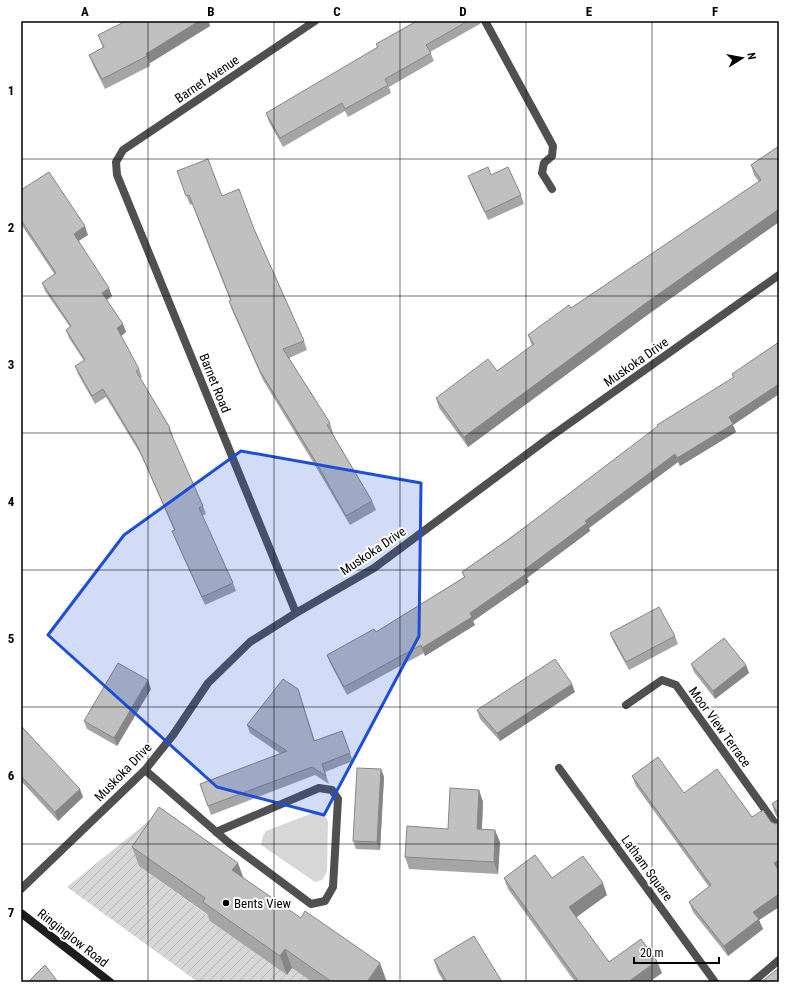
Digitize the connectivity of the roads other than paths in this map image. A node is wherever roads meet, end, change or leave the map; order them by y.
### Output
1 (315, 21) edge
2 (486, 21) edge
3 (116, 162) joint
4 (552, 189) dead end
5 (779, 274) edge
6 (296, 613) junction
7 (626, 705) dead end
8 (559, 768) dead end
9 (144, 770) junction
10 (779, 830) edge
11 (216, 832) junction
12 (21, 889) edge
13 (21, 913) edge
14 (779, 960) edge
15 (110, 982) edge
16 (715, 982) edge
17 (753, 982) edge

1 - 3 street, Barnet Avenue
2 - 4 street
3 - 6 street, Barnet Road
5 - 6 street, Muskoka Drive
6 - 9 street, Muskoka Drive
7 - 10 street, Moor View Terrace
8 - 16 street, Latham Square
9 - 11 street
9 - 12 street, Muskoka Drive
11 - 11 street
13 - 15 street, Ringinglow Road
14 - 17 street

